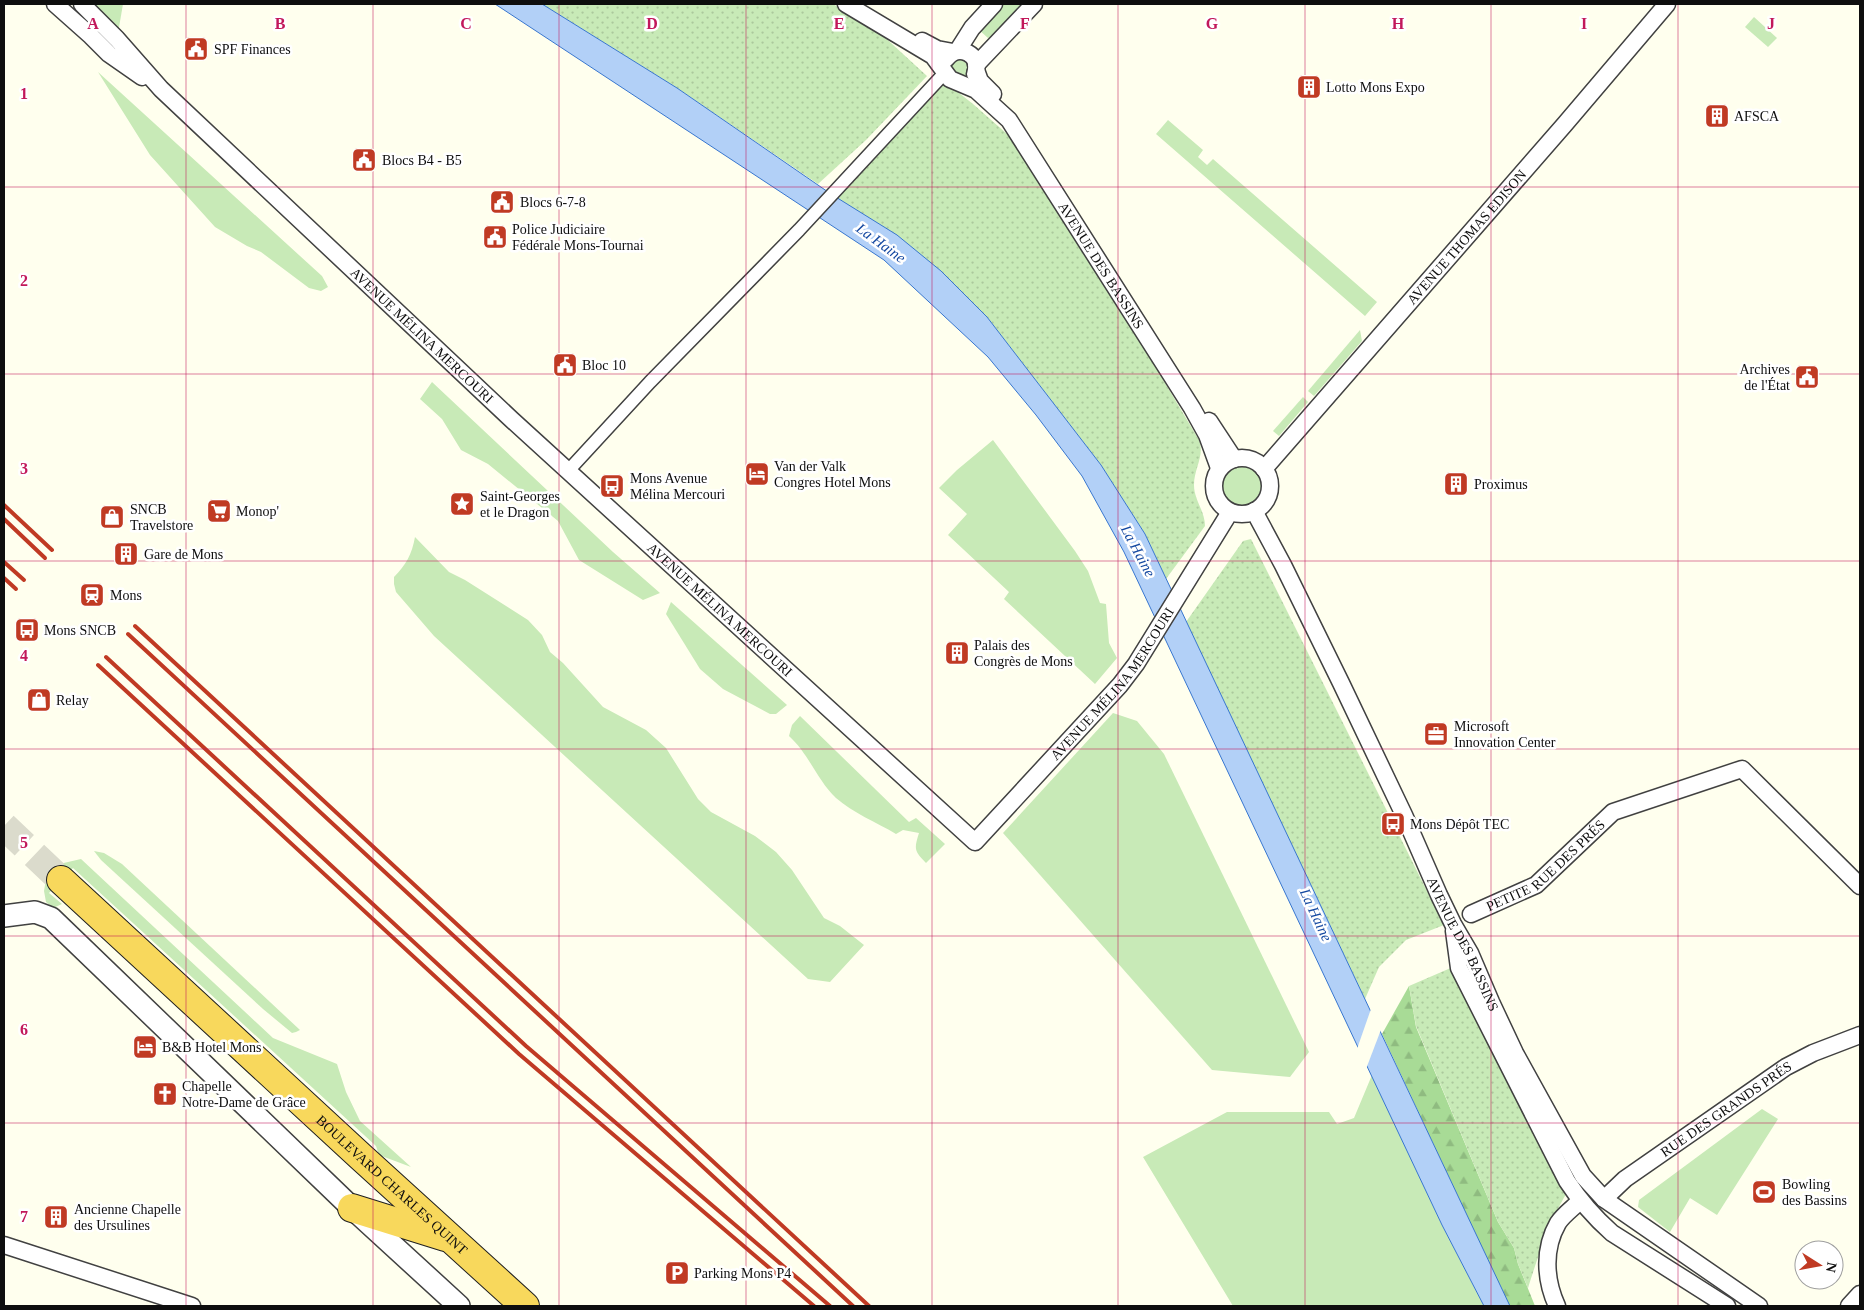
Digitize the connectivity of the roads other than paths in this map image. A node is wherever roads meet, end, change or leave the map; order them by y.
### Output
1 (55, 4) edge
2 (82, 4) edge
3 (846, 4) edge
4 (861, 4) edge
5 (994, 4) edge
6 (1034, 4) edge
7 (1667, 4) edge
8 (955, 51) junction
9 (979, 63) junction
10 (942, 74) junction
11 (960, 83) junction
12 (161, 89) junction
13 (1234, 458) junction
14 (1219, 468) junction
15 (1264, 469) junction
16 (568, 471) junction
17 (1254, 511) junction
18 (1230, 512) junction
19 (61, 880) tunnel mouth
20 (1860, 886) edge
21 (1472, 914) dead end
22 (4, 916) edge
23 (1453, 924) junction
24 (1860, 1035) edge
25 (1604, 1199) junction
26 (1580, 1201) junction
27 (352, 1208) junction
28 (454, 1240) junction
29 (4, 1245) edge
30 (1860, 1294) edge
31 (192, 1306) edge
32 (459, 1306) edge
33 (526, 1306) edge
34 (1557, 1306) edge
35 (1727, 1306) edge
36 (1759, 1306) edge
37 (1848, 1306) edge

1 - 12 street, AVENUE MÉLINA MERCOURI
2 - 12 street, AVENUE MÉLINA MERCOURI
3 - 10 street
4 - 8 street
5 - 8 street
6 - 9 street
7 - 15 street, AVENUE THOMAS EDISON
8 - 9 street
8 - 10 street
9 - 11 street
9 - 13 street, AVENUE DES BASSINS
10 - 11 street
10 - 16 street
11 - 14 street, AVENUE DES BASSINS
12 - 16 street, AVENUE MÉLINA MERCOURI
13 - 14 street
13 - 15 street
14 - 18 street
15 - 17 street
16 - 18 street, AVENUE MÉLINA MERCOURI
17 - 18 street
17 - 23 street, AVENUE DES BASSINS
19 - 28 highway, BOULEVARD CHARLES QUINT
20 - 21 street, PETITE RUE DES PRÉS
22 - 27 street
23 - 25 street, AVENUE DES BASSINS
23 - 26 street
24 - 25 street, RUE DES GRANDS PRÉS
25 - 36 street, AVENUE DES BASSINS
26 - 34 street
26 - 35 street
27 - 28 highway
27 - 32 street
28 - 33 highway, BOULEVARD CHARLES QUINT
29 - 31 street
30 - 37 street

